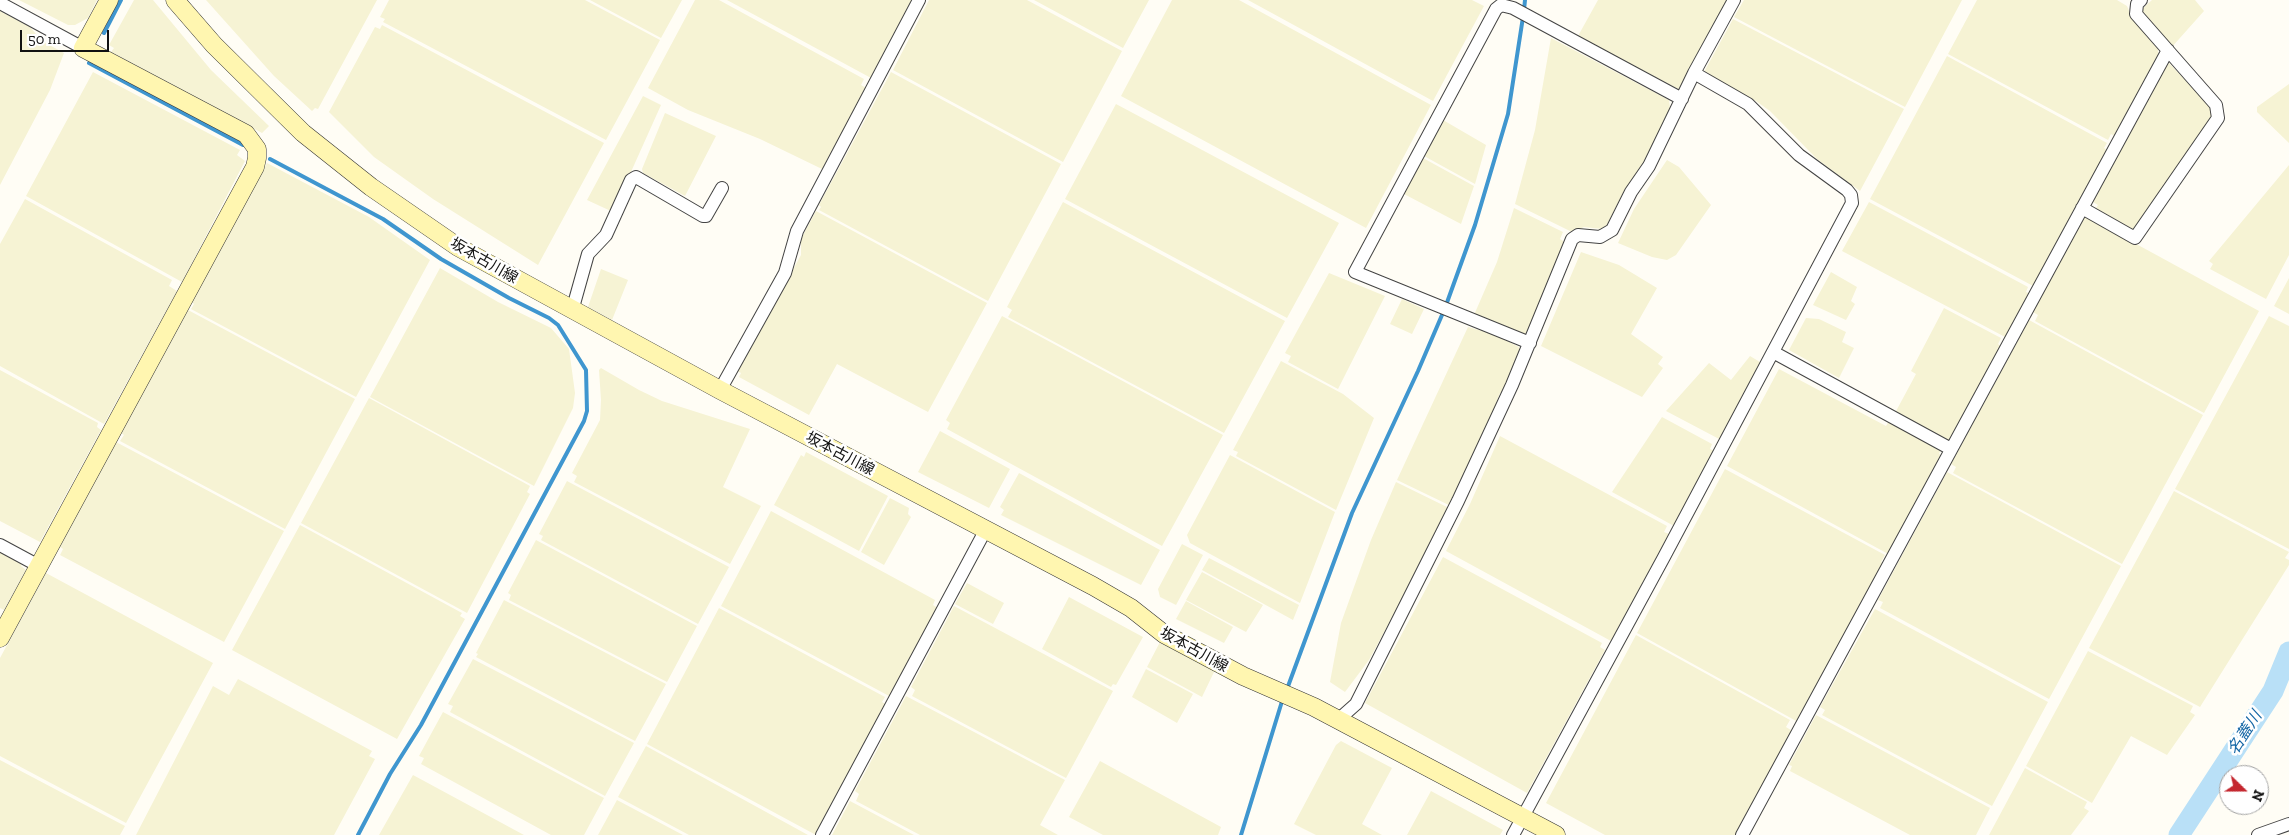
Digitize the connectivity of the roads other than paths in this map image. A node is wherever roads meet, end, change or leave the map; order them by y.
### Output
1 (109, 0) edge
2 (175, 0) edge
3 (919, 0) edge
4 (1734, 0) edge
5 (2141, 0) edge
6 (0, 2) edge
7 (83, 48) junction
8 (2168, 50) junction
9 (1694, 73) junction
10 (1682, 98) junction
11 (722, 188) dead end
12 (2082, 208) junction
13 (572, 311) junction
14 (1530, 343) junction
15 (1773, 352) junction
16 (720, 390) junction
17 (1951, 449) junction
18 (986, 531) junction
19 (0, 545) edge
20 (39, 566) junction
21 (0, 638) edge
22 (1338, 720) junction
23 (1523, 817) junction
24 (2289, 824) edge
25 (822, 835) edge
26 (1513, 835) edge
27 (1556, 835) edge
28 (1742, 835) edge
29 (2258, 835) edge

1 - 7 main road
2 - 13 main road, 坂本古川線
3 - 16 street
4 - 9 street
5 - 8 street
6 - 7 street
7 - 20 main road
8 - 12 street
8 - 12 street
9 - 10 street
9 - 15 street
10 - 14 street
10 - 14 street
11 - 13 street
12 - 17 street
13 - 16 main road, 坂本古川線
14 - 22 street
15 - 17 street
15 - 23 street
16 - 18 main road, 坂本古川線
17 - 28 street
18 - 22 main road, 坂本古川線
18 - 25 street
19 - 20 street
20 - 21 main road
22 - 23 main road, 坂本古川線
23 - 26 street
23 - 27 main road, 坂本古川線
24 - 29 street

